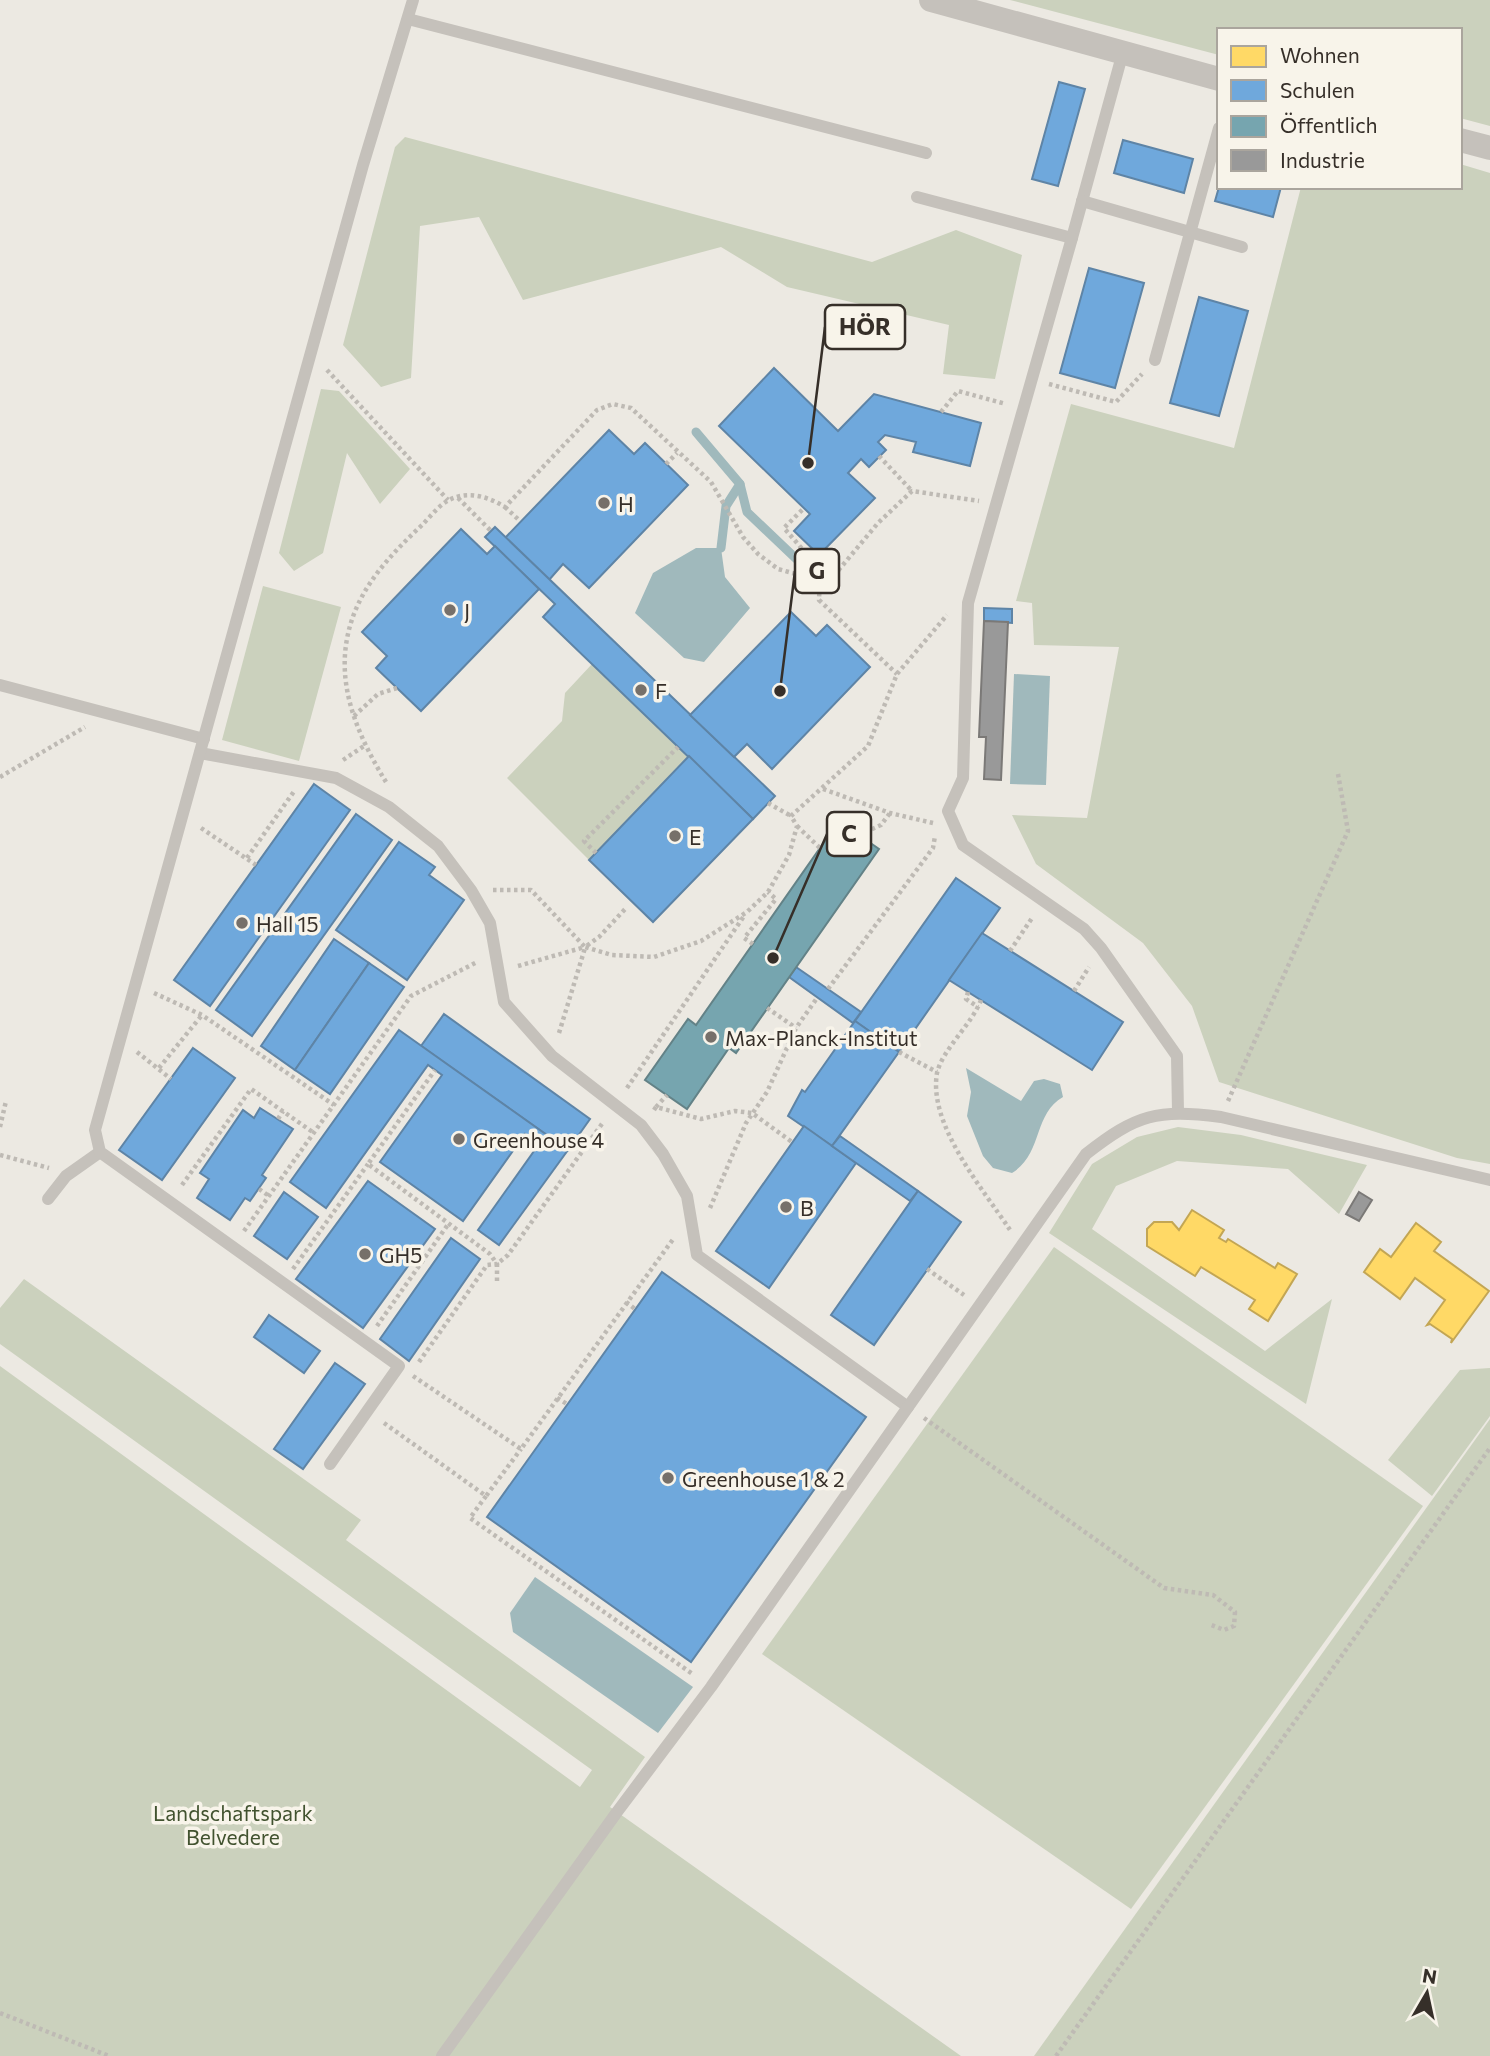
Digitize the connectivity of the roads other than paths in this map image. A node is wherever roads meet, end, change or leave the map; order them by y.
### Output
1 (412, 0) edge
2 (931, 0) edge
3 (408, 19) junction
4 (1123, 52) junction
5 (1217, 78) edge
6 (1217, 135) edge
7 (1462, 141) edge
8 (1490, 148) edge
9 (926, 153) dead end
10 (917, 197) dead end
11 (1082, 201) junction
12 (1190, 232) junction
13 (1072, 238) junction
14 (1242, 247) dead end
15 (1155, 360) road end
16 (0, 685) edge
17 (204, 739) junction
18 (201, 753) junction
19 (1178, 1112) junction
20 (100, 1152) junction
21 (1490, 1181) edge
22 (48, 1199) dead end
23 (908, 1407) junction
24 (330, 1464) dead end
25 (442, 2056) edge

1 - 3 lane
2 - 4 street
3 - 9 lane
3 - 17 lane
4 - 5 street
4 - 11 lane
6 - 12 lane
7 - 8 street
10 - 13 lane
11 - 12 lane
11 - 13 lane
12 - 14 lane
12 - 15 lane
13 - 19 lane
16 - 17 lane
17 - 18 lane
18 - 20 lane
18 - 23 lane
19 - 21 lane
19 - 23 lane
20 - 22 lane
20 - 24 lane
23 - 25 lane

